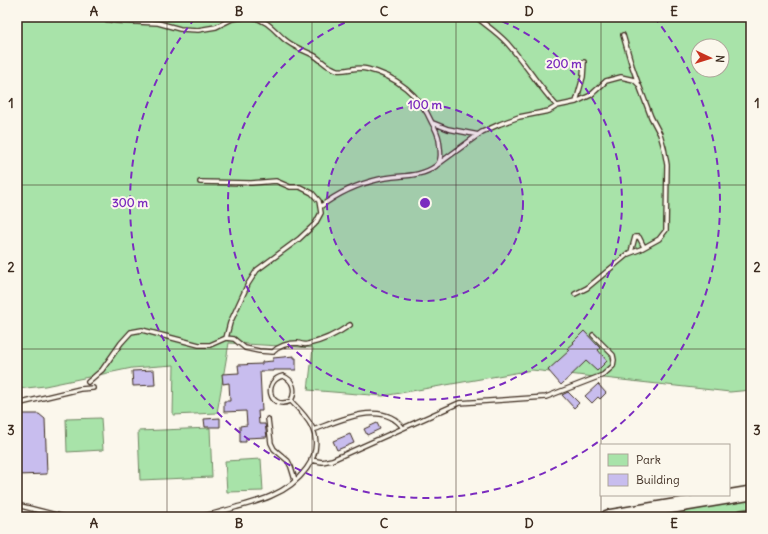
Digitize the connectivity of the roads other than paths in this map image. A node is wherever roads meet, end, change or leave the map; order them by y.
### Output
1 (90, 17) edge
2 (245, 17) edge
3 (252, 17) edge
4 (476, 17) edge
5 (623, 35) dead end
6 (584, 62) dead end
7 (639, 85) junction
8 (576, 102) junction
9 (557, 106) junction
10 (433, 123) junction
11 (479, 135) junction
12 (437, 165) junction
13 (200, 182) dead end
14 (320, 207) junction
15 (644, 247) junction
16 (631, 252) junction
17 (575, 294) dead end
18 (350, 325) dead end
19 (593, 335) dead end
20 (226, 338) junction
21 (88, 382) dead end
22 (93, 388) dead end
23 (291, 401) junction
24 (17, 404) edge
25 (268, 419) dead end
26 (403, 428) junction
27 (313, 430) junction
28 (311, 460) junction
29 (295, 480) junction
30 (751, 493) edge
31 (17, 505) edge
32 (751, 516) edge
33 (64, 517) edge
34 (198, 517) edge
35 (608, 517) edge
36 (742, 517) edge

1 - 2 lane
3 - 10 lane
4 - 9 lane
5 - 7 lane
6 - 8 lane
7 - 8 lane
7 - 15 lane
8 - 9 lane
9 - 11 lane
10 - 11 lane
10 - 12 lane
11 - 12 lane
12 - 14 lane
13 - 14 lane
14 - 20 lane
15 - 16 lane
15 - 16 lane
16 - 17 lane
18 - 20 lane
19 - 26 lane
20 - 21 lane
22 - 24 lane
23 - 23 lane
23 - 27 lane
25 - 29 lane
26 - 27 lane
26 - 28 lane
27 - 28 lane
28 - 29 lane
29 - 34 lane
30 - 35 highway
31 - 33 lane
32 - 36 highway

